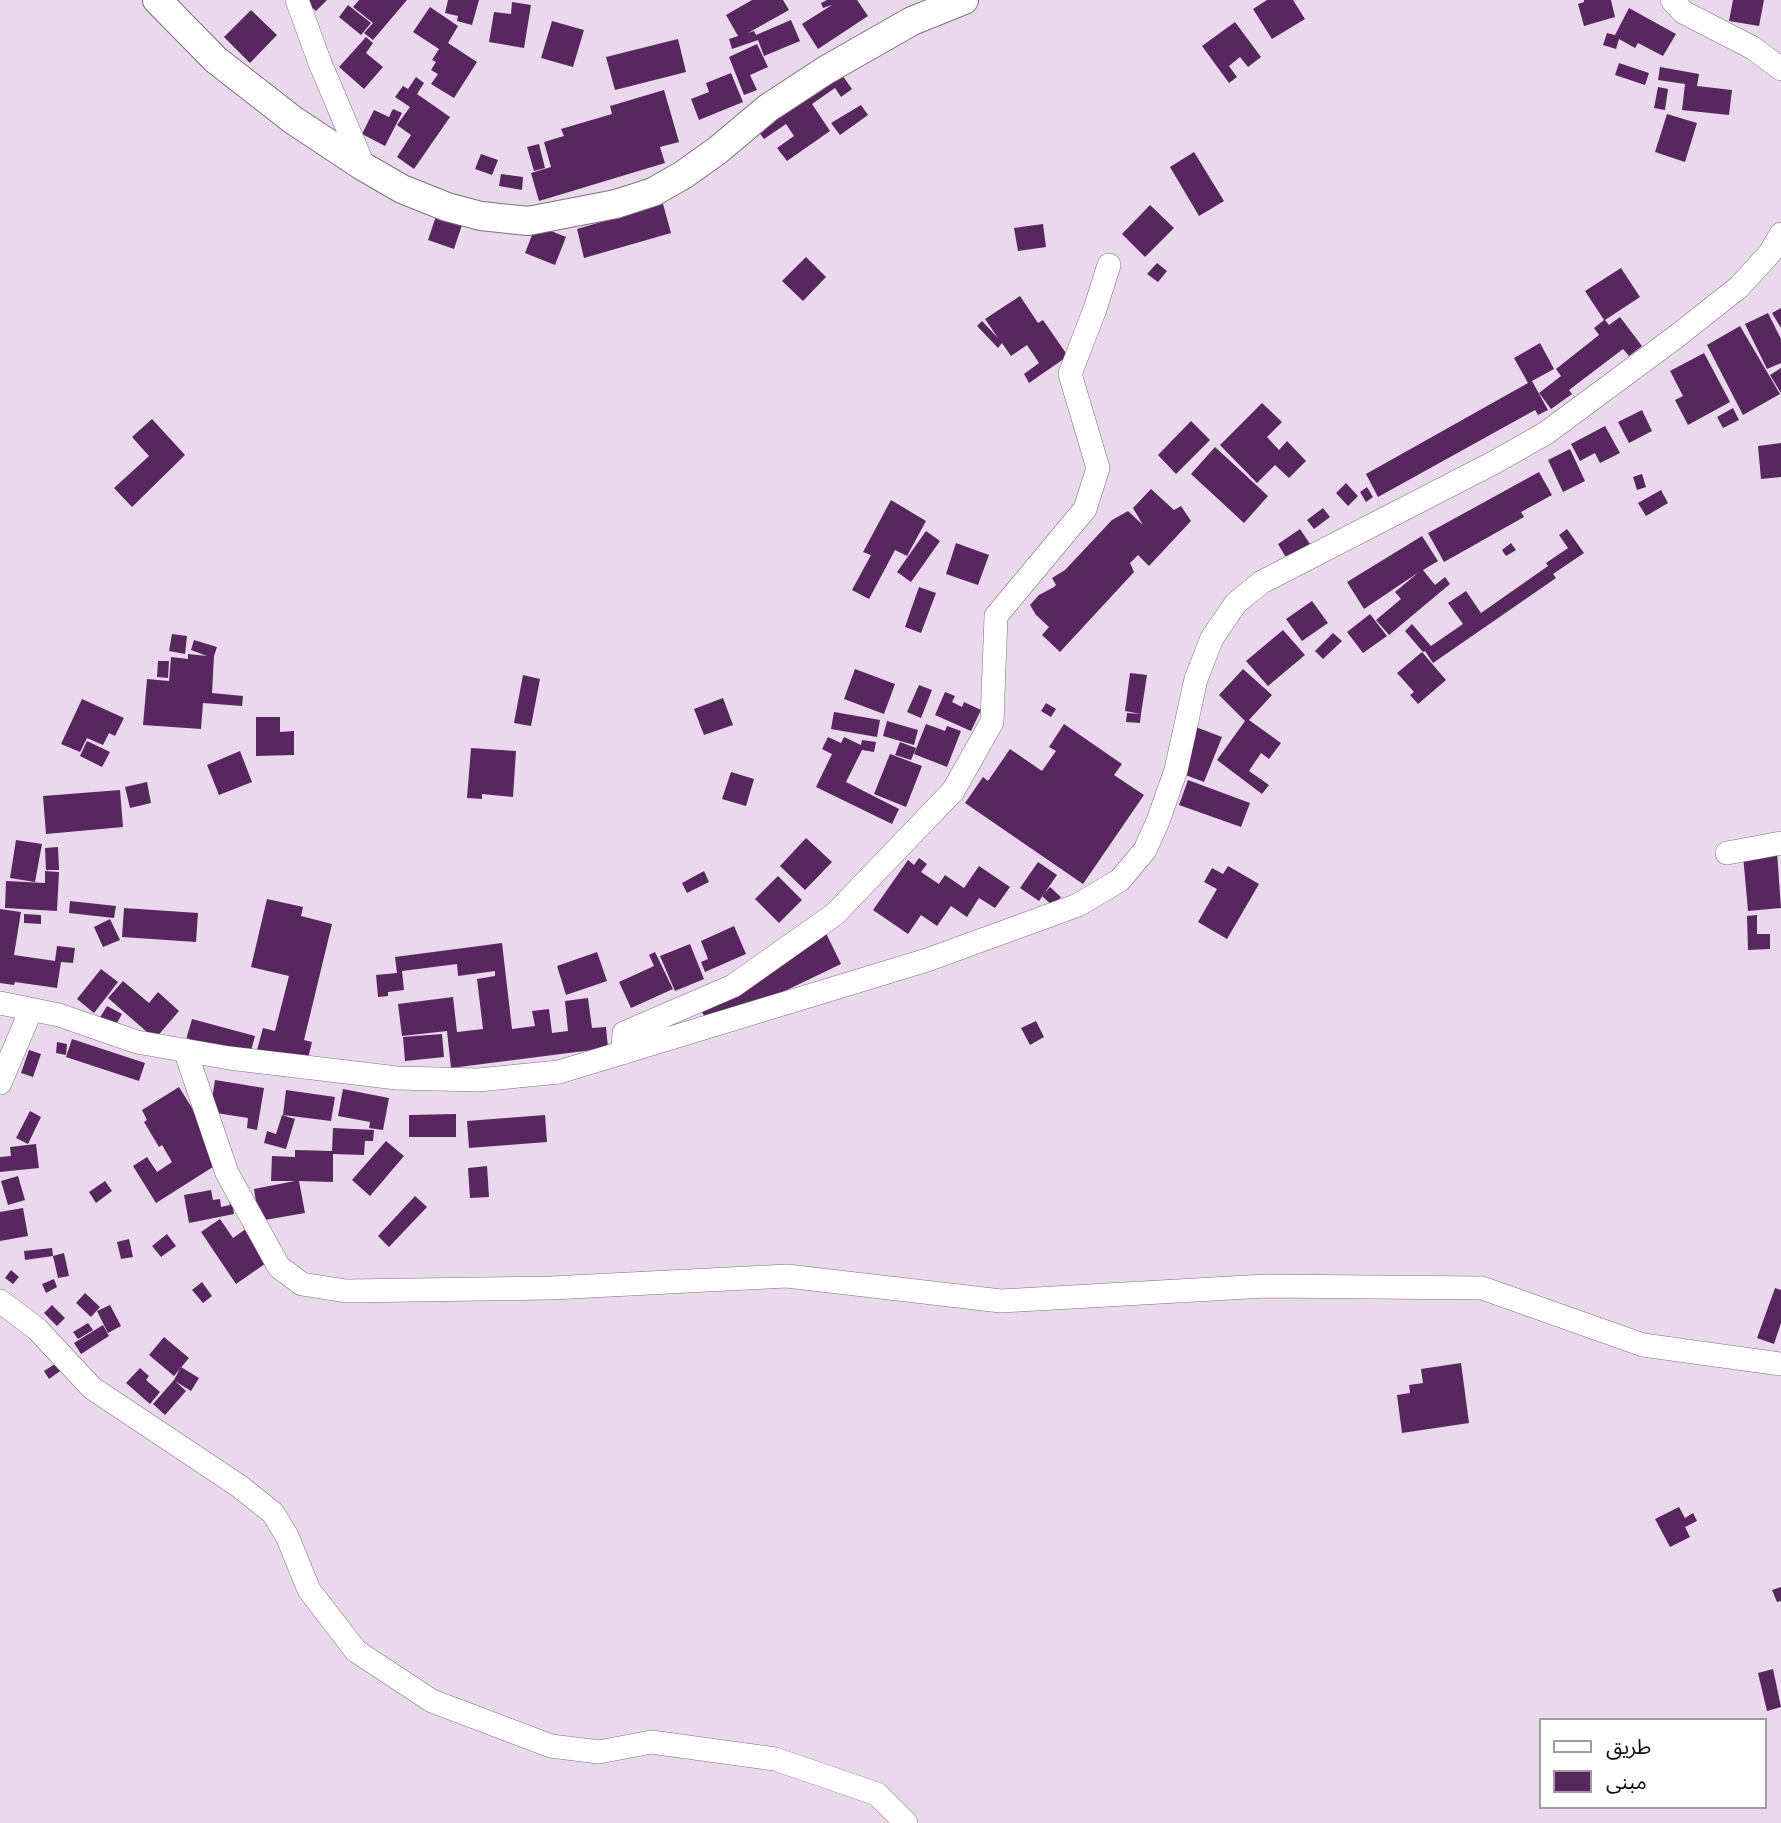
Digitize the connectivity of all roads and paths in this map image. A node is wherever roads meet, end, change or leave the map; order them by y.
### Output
1 (157, 0) edge
2 (297, 0) edge
3 (1672, 0) edge
4 (958, 1) edge
5 (1781, 69) edge
6 (364, 167) junction
7 (1781, 234) edge
8 (1109, 265) dead end
9 (1772, 266) edge
10 (1781, 843) edge
11 (1727, 853) dead end
12 (0, 1003) edge
13 (31, 1010) junction
14 (185, 1050) junction
15 (622, 1053) junction
16 (0, 1083) edge
17 (0, 1301) edge
18 (1781, 1364) edge
19 (906, 1823) edge

1 - 6 main road
2 - 6 street
3 - 5 street
4 - 6 main road
7 - 9 street
8 - 15 street
9 - 15 street
10 - 11 street
12 - 13 street
13 - 14 street
13 - 16 street
14 - 15 street
14 - 18 street
17 - 19 street

